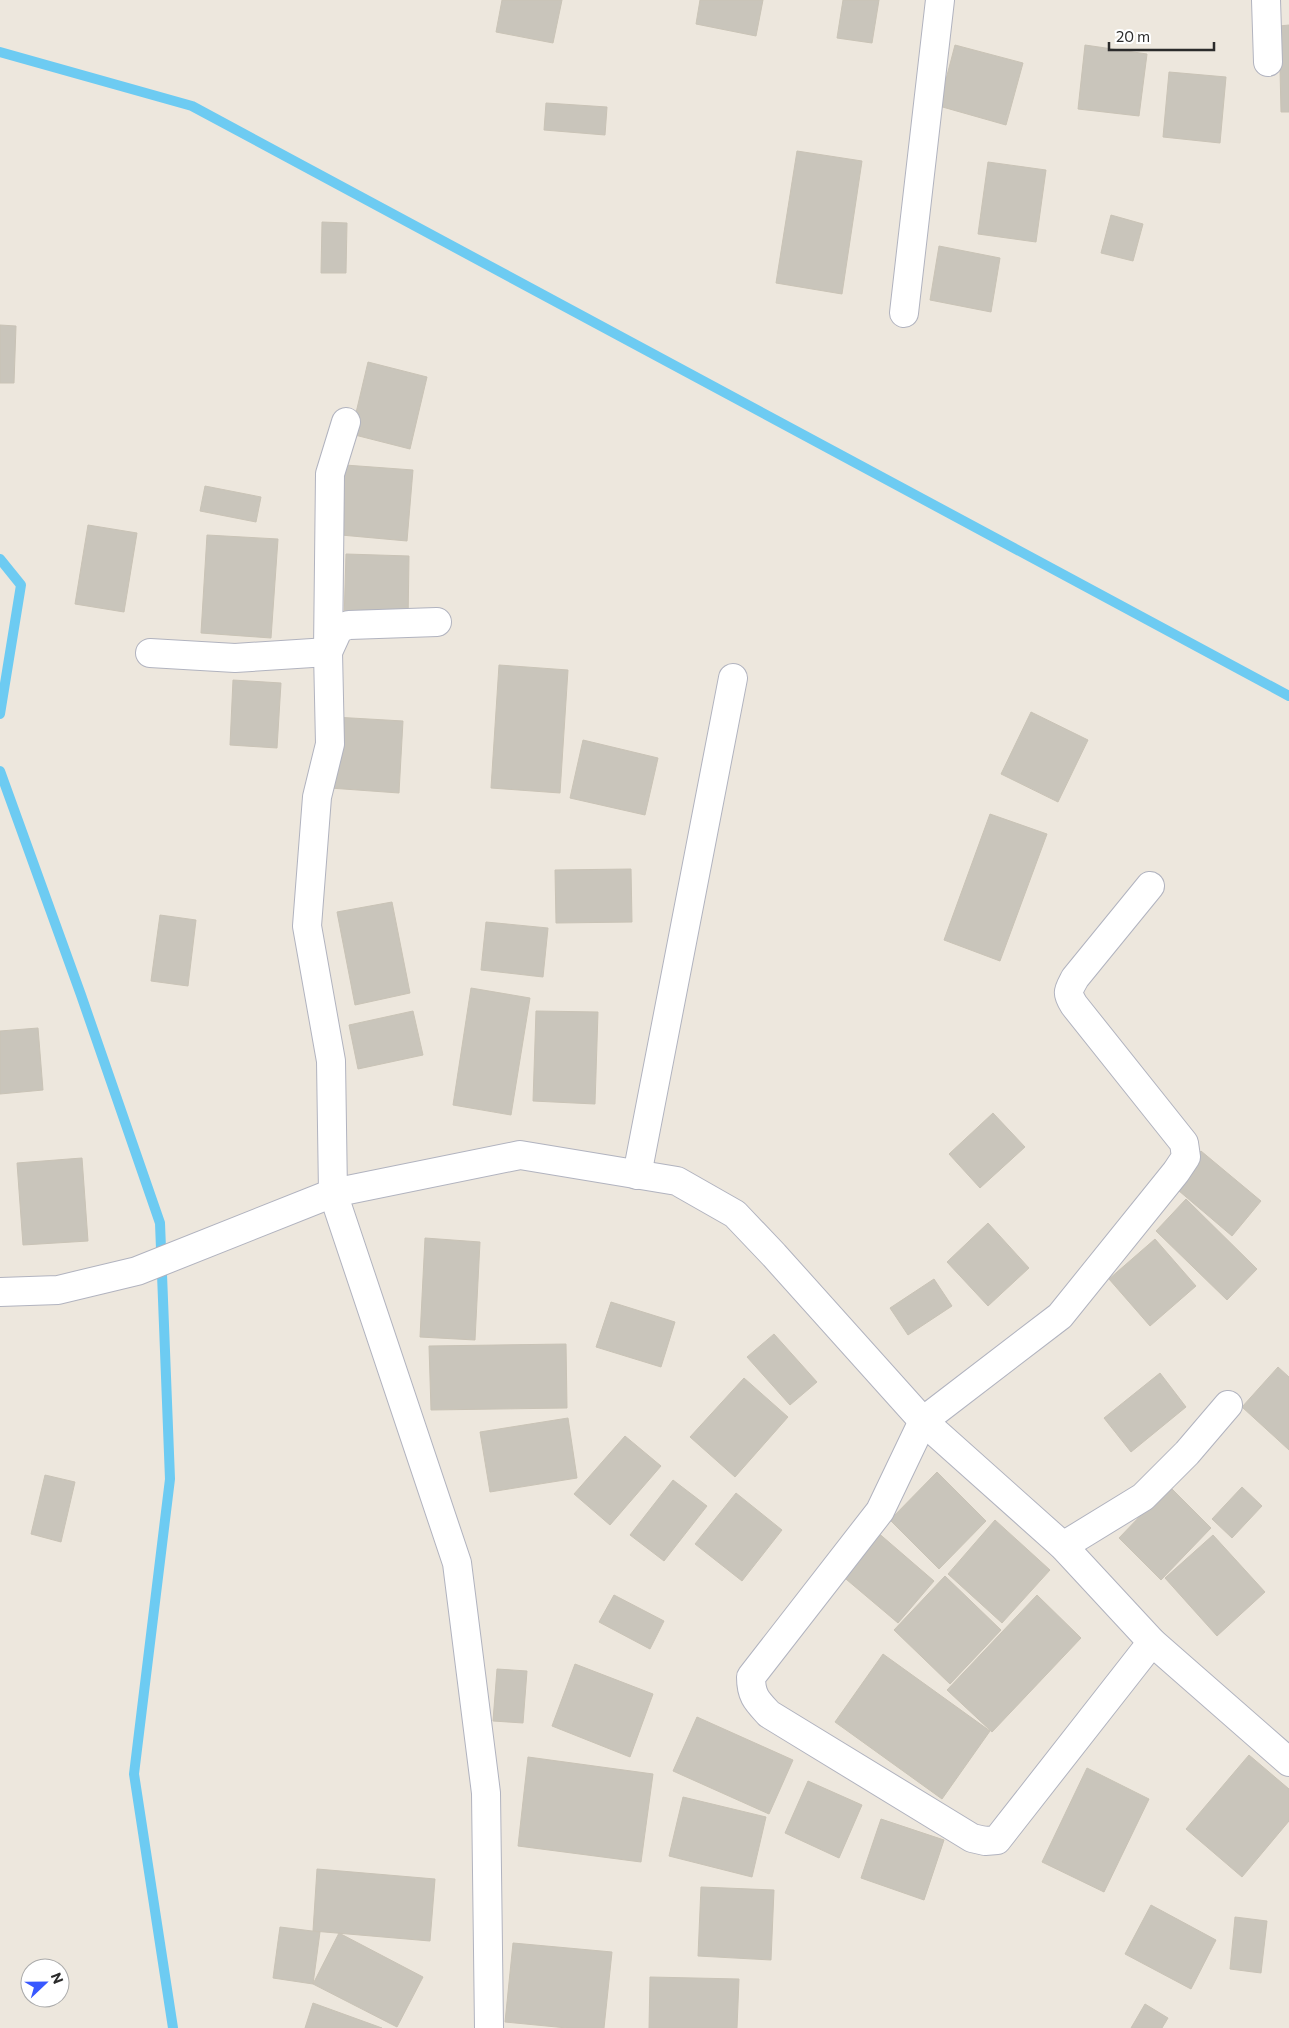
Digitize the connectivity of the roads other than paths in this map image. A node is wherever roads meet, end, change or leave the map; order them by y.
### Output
1 (940, 0) edge
2 (1266, 0) edge
3 (1268, 62) dead end
4 (904, 313) dead end
5 (346, 422) dead end
6 (437, 622) dead end
7 (328, 652) junction
8 (150, 653) dead end
9 (733, 678) dead end
10 (1150, 886) dead end
11 (637, 1175) junction
12 (333, 1193) junction
13 (0, 1292) edge
14 (1228, 1405) dead end
15 (923, 1421) junction
16 (1063, 1546) junction
17 (1152, 1642) junction
18 (1289, 1762) edge
19 (489, 2028) edge

1 - 4 street
2 - 3 street
5 - 7 street
6 - 7 street
7 - 8 street
7 - 12 street
9 - 11 street
10 - 15 street
11 - 12 street
11 - 15 street
12 - 13 street
12 - 19 street
14 - 16 street
15 - 16 street
15 - 17 street
16 - 17 street
17 - 18 street

